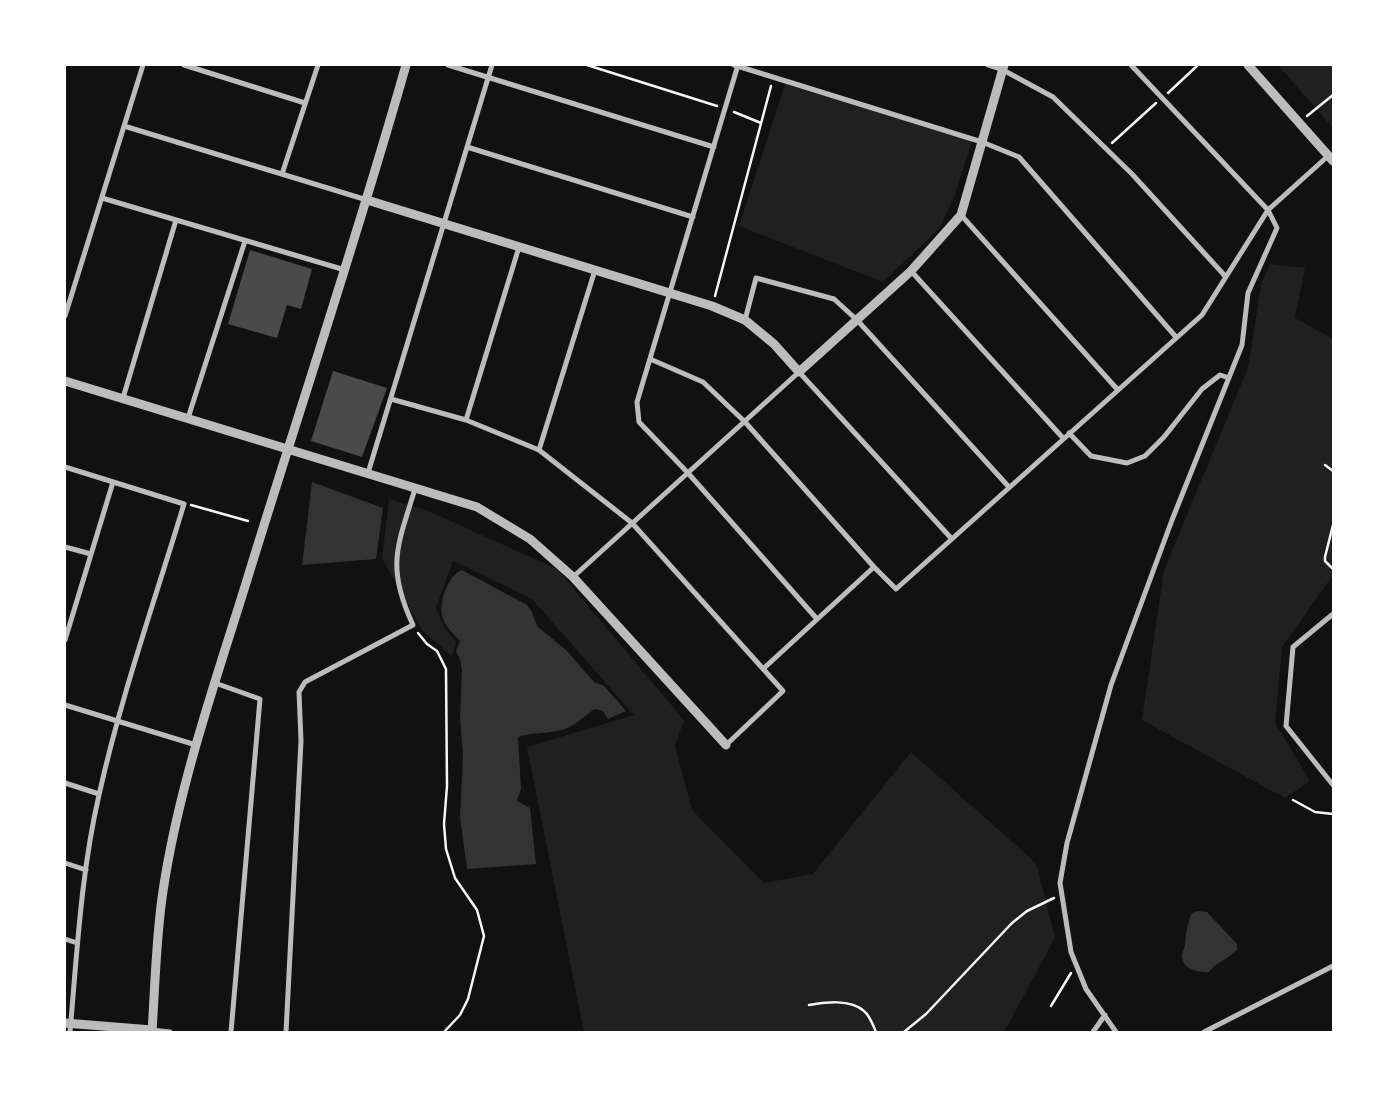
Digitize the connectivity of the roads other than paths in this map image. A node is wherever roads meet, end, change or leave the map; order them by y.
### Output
1 (143, 65) edge
2 (184, 65) edge
3 (318, 65) edge
4 (406, 65) edge
5 (448, 65) edge
6 (492, 65) edge
7 (737, 65) edge
8 (988, 65) edge
9 (1130, 65) edge
10 (1248, 65) edge
11 (1004, 67) edge
12 (488, 77) junction
13 (305, 103) junction
14 (124, 126) junction
15 (982, 142) junction
16 (714, 147) junction
17 (467, 148) junction
18 (1331, 158) edge
19 (282, 174) junction
20 (102, 198) junction
21 (368, 200) junction
22 (1268, 210) junction
23 (961, 216) junction
24 (693, 217) junction
25 (176, 220) junction
26 (444, 224) junction
27 (245, 241) junction
28 (519, 247) junction
29 (346, 270) junction
30 (595, 270) junction
31 (911, 271) junction
32 (1226, 277) junction
33 (670, 293) junction
34 (67, 300) edge
35 (65, 316) edge
36 (745, 320) junction
37 (857, 320) junction
38 (1176, 337) junction
39 (650, 359) junction
40 (799, 372) junction
41 (1229, 378) junction
42 (65, 381) edge
43 (1117, 389) junction
44 (123, 398) junction
45 (391, 398) junction
46 (188, 418) junction
47 (466, 420) junction
48 (744, 422) junction
49 (1069, 433) junction
50 (1063, 438) junction
51 (288, 449) junction
52 (539, 450) junction
53 (65, 467) edge
54 (368, 473) junction
55 (688, 473) junction
56 (113, 482) junction
57 (1008, 486) junction
58 (415, 489) junction
59 (632, 523) junction
60 (951, 538) junction
61 (65, 547) edge
62 (91, 554) junction
63 (874, 567) junction
64 (573, 576) junction
65 (1333, 614) edge
66 (817, 619) junction
67 (67, 626) edge
68 (65, 640) edge
69 (763, 669) junction
70 (215, 683) junction
71 (65, 705) edge
72 (118, 721) junction
73 (196, 745) junction
74 (726, 745) joint
75 (65, 783) edge
76 (1333, 785) edge
77 (99, 794) junction
78 (65, 863) edge
79 (86, 870) junction
80 (65, 939) edge
81 (77, 943) junction
82 (1333, 966) edge
83 (1104, 1015) junction
84 (68, 1026) edge
85 (152, 1031) edge
86 (170, 1032) edge
87 (231, 1032) edge
88 (286, 1032) edge
89 (1093, 1032) edge
90 (1116, 1032) edge
91 (1204, 1032) edge

1 - 14 street
2 - 13 street
3 - 13 street
4 - 21 street
5 - 12 street
6 - 12 street
7 - 15 street
7 - 16 street
8 - 11 street
9 - 22 street
10 - 18 street
11 - 15 street
11 - 32 street
12 - 16 street
12 - 17 street
13 - 19 street
14 - 19 street
14 - 20 street
15 - 23 street
15 - 38 street
16 - 24 street
17 - 24 street
17 - 26 street
18 - 22 street
19 - 21 street
20 - 25 street
20 - 34 street
21 - 26 street
21 - 29 street
22 - 32 street
22 - 41 street
23 - 31 street
23 - 43 street
24 - 33 street
25 - 27 street
25 - 44 street
26 - 28 street
26 - 45 street
27 - 29 street
27 - 46 street
28 - 30 street
28 - 47 street
29 - 51 street
30 - 33 street
30 - 52 street
31 - 37 street
31 - 50 street
32 - 38 street
33 - 36 street
33 - 39 street
34 - 35 street
36 - 37 street
36 - 40 street
37 - 40 street
37 - 57 street
38 - 43 street
39 - 48 street
39 - 55 street
40 - 48 street
40 - 60 street
41 - 49 street
41 - 83 street
42 - 44 street
43 - 49 street
44 - 46 street
45 - 47 street
45 - 54 street
46 - 51 street
47 - 52 street
48 - 55 street
48 - 63 street
49 - 50 street
50 - 57 street
51 - 54 street
51 - 70 street
52 - 59 street
53 - 56 street
54 - 58 street
55 - 59 street
55 - 66 street
56 - 62 street
56 - 72 street
57 - 60 street
58 - 64 street
58 - 88 street
59 - 64 street
59 - 69 street
60 - 63 street
61 - 62 street
62 - 67 street
63 - 66 street
64 - 74 street
65 - 76 street
66 - 69 street
67 - 68 street
69 - 74 street
70 - 73 street
70 - 87 street
71 - 72 street
72 - 73 street
72 - 77 street
73 - 85 street
75 - 77 street
77 - 79 street
78 - 79 street
79 - 81 street
80 - 81 street
81 - 84 street
82 - 91 street
83 - 89 street
83 - 90 street
84 - 85 street
85 - 86 street

